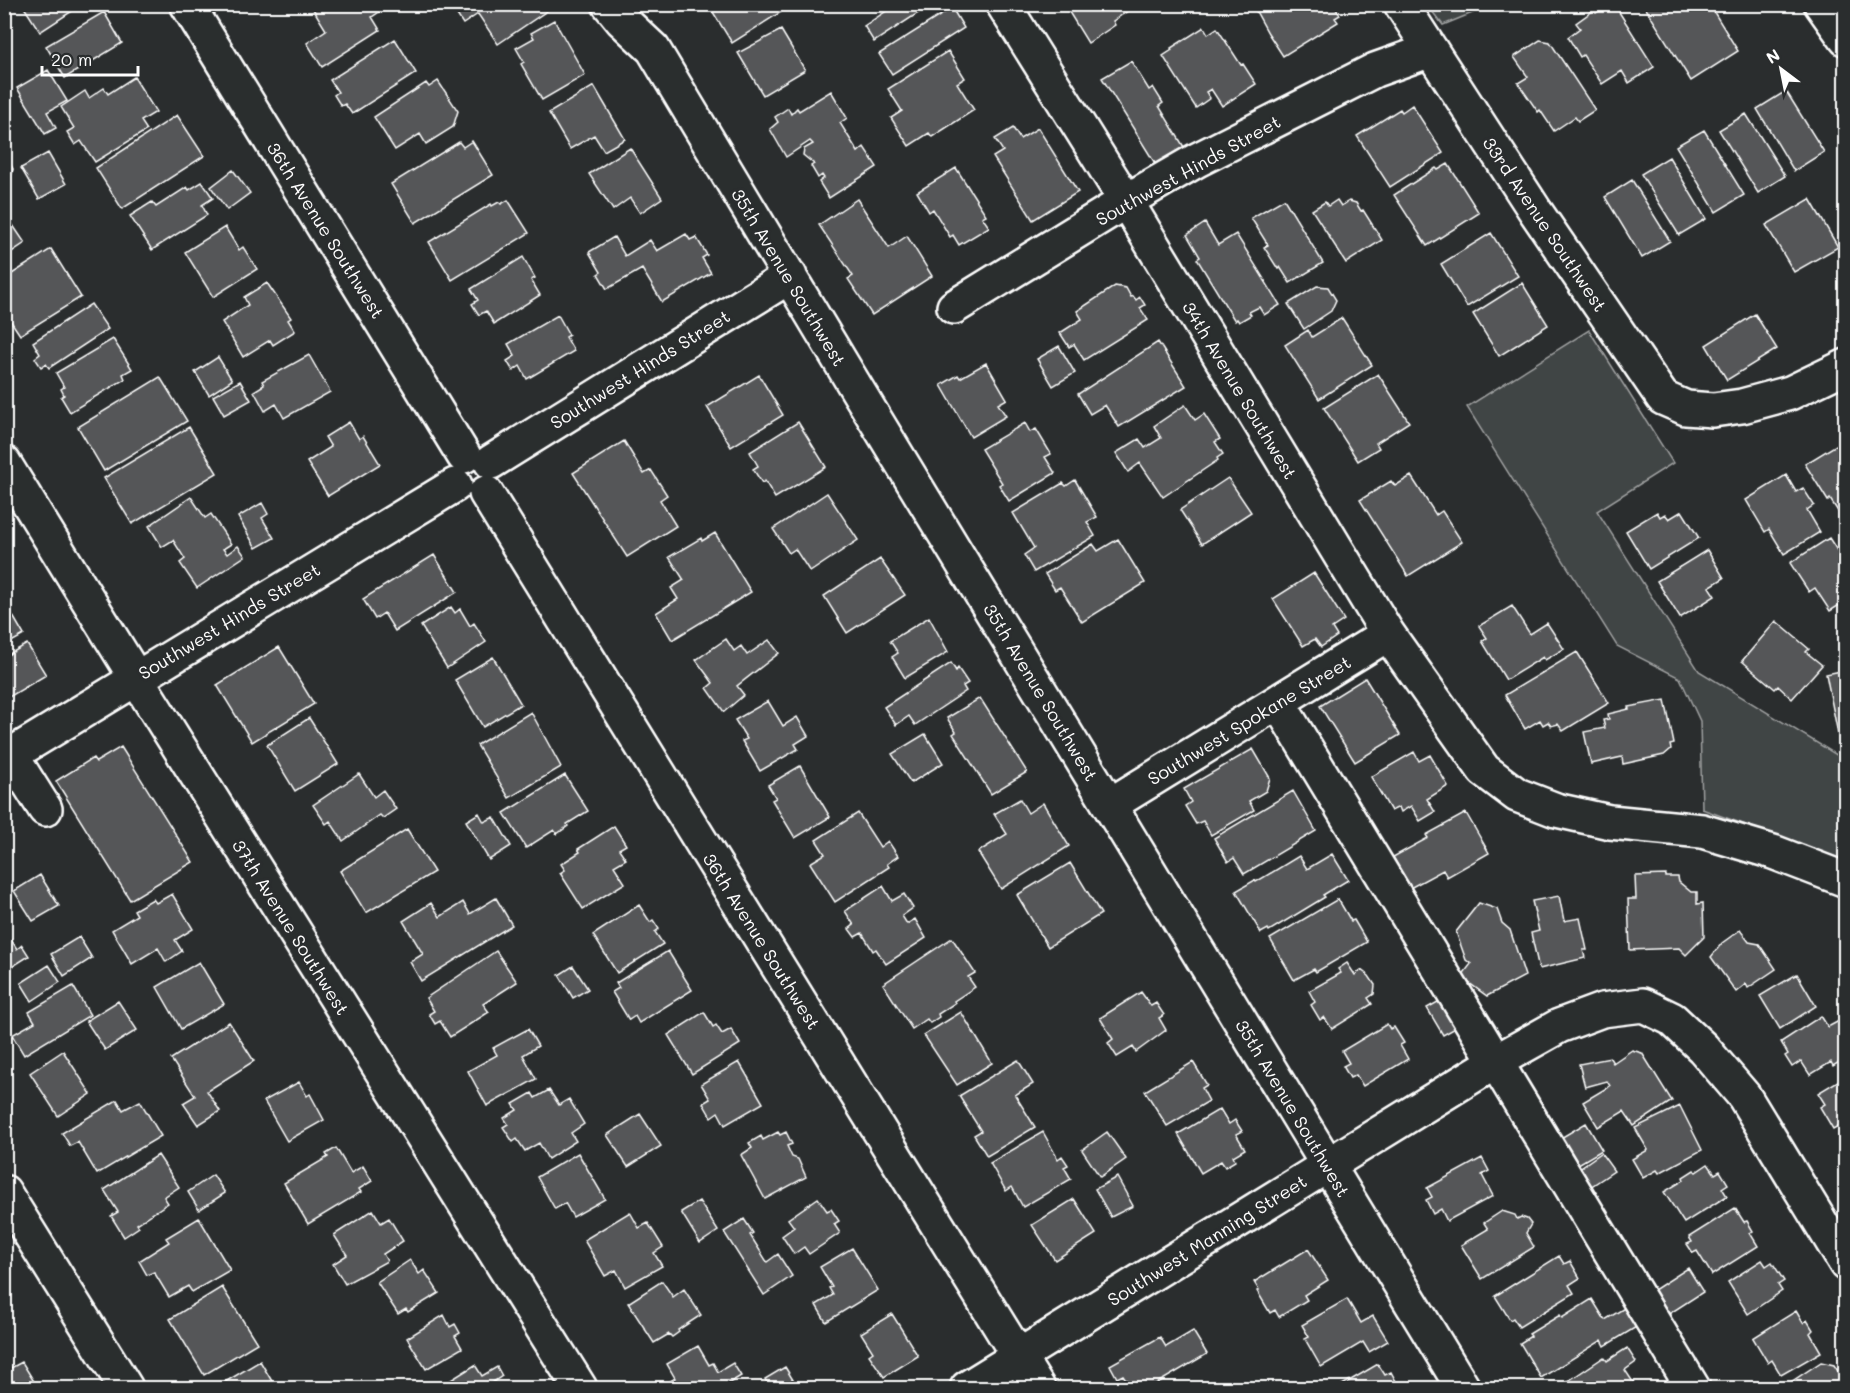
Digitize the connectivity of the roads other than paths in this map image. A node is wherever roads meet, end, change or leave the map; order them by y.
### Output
1 (187, 4) edge
2 (609, 4) edge
3 (1004, 4) edge
4 (1401, 4) edge
5 (1821, 4) edge
6 (1845, 39) edge
7 (1431, 50) junction
8 (1126, 201) junction
9 (790, 276) junction
10 (954, 307) dead end
11 (1845, 366) edge
12 (4, 463) edge
13 (474, 474) junction
14 (1388, 634) junction
15 (136, 678) junction
16 (1278, 702) junction
17 (8, 757) edge
18 (1110, 805) junction
19 (45, 809) dead end
20 (1845, 880) edge
21 (1496, 1062) junction
22 (1328, 1165) junction
23 (4, 1192) edge
24 (1845, 1264) edge
25 (1018, 1357) junction
26 (126, 1389) edge
27 (580, 1389) edge
28 (967, 1389) edge
29 (1038, 1389) edge
30 (1463, 1389) edge
31 (1693, 1389) edge

1 - 13 street, 36th Avenue Southwest
2 - 9 street, 35th Avenue Southwest
3 - 8 street, 34th Avenue Southwest
4 - 7 street, 33rd Avenue Southwest
5 - 6 street
7 - 8 street, Southwest Hinds Street
7 - 11 street, 33rd Avenue Southwest
8 - 10 street, Southwest Hinds Street
8 - 14 street, 34th Avenue Southwest
9 - 13 street, Southwest Hinds Street
9 - 18 street, 35th Avenue Southwest
12 - 15 street, 37th Avenue Southwest
13 - 15 street, Southwest Hinds Street
13 - 25 street, 36th Avenue Southwest
14 - 16 street, Southwest Spokane Street
14 - 20 street, 34th Avenue Southwest
15 - 17 street, Southwest Hinds Street
15 - 27 street, 37th Avenue Southwest
16 - 18 street, Southwest Spokane Street
16 - 21 street
17 - 19 street
18 - 22 street, 35th Avenue Southwest
21 - 22 street, Southwest Manning Street
21 - 24 street, Southwest Manning Street
21 - 31 street
22 - 25 street, Southwest Manning Street
22 - 30 street, 35th Avenue Southwest
23 - 26 street
25 - 28 street, Southwest Manning Street
25 - 29 street, 36th Avenue Southwest

